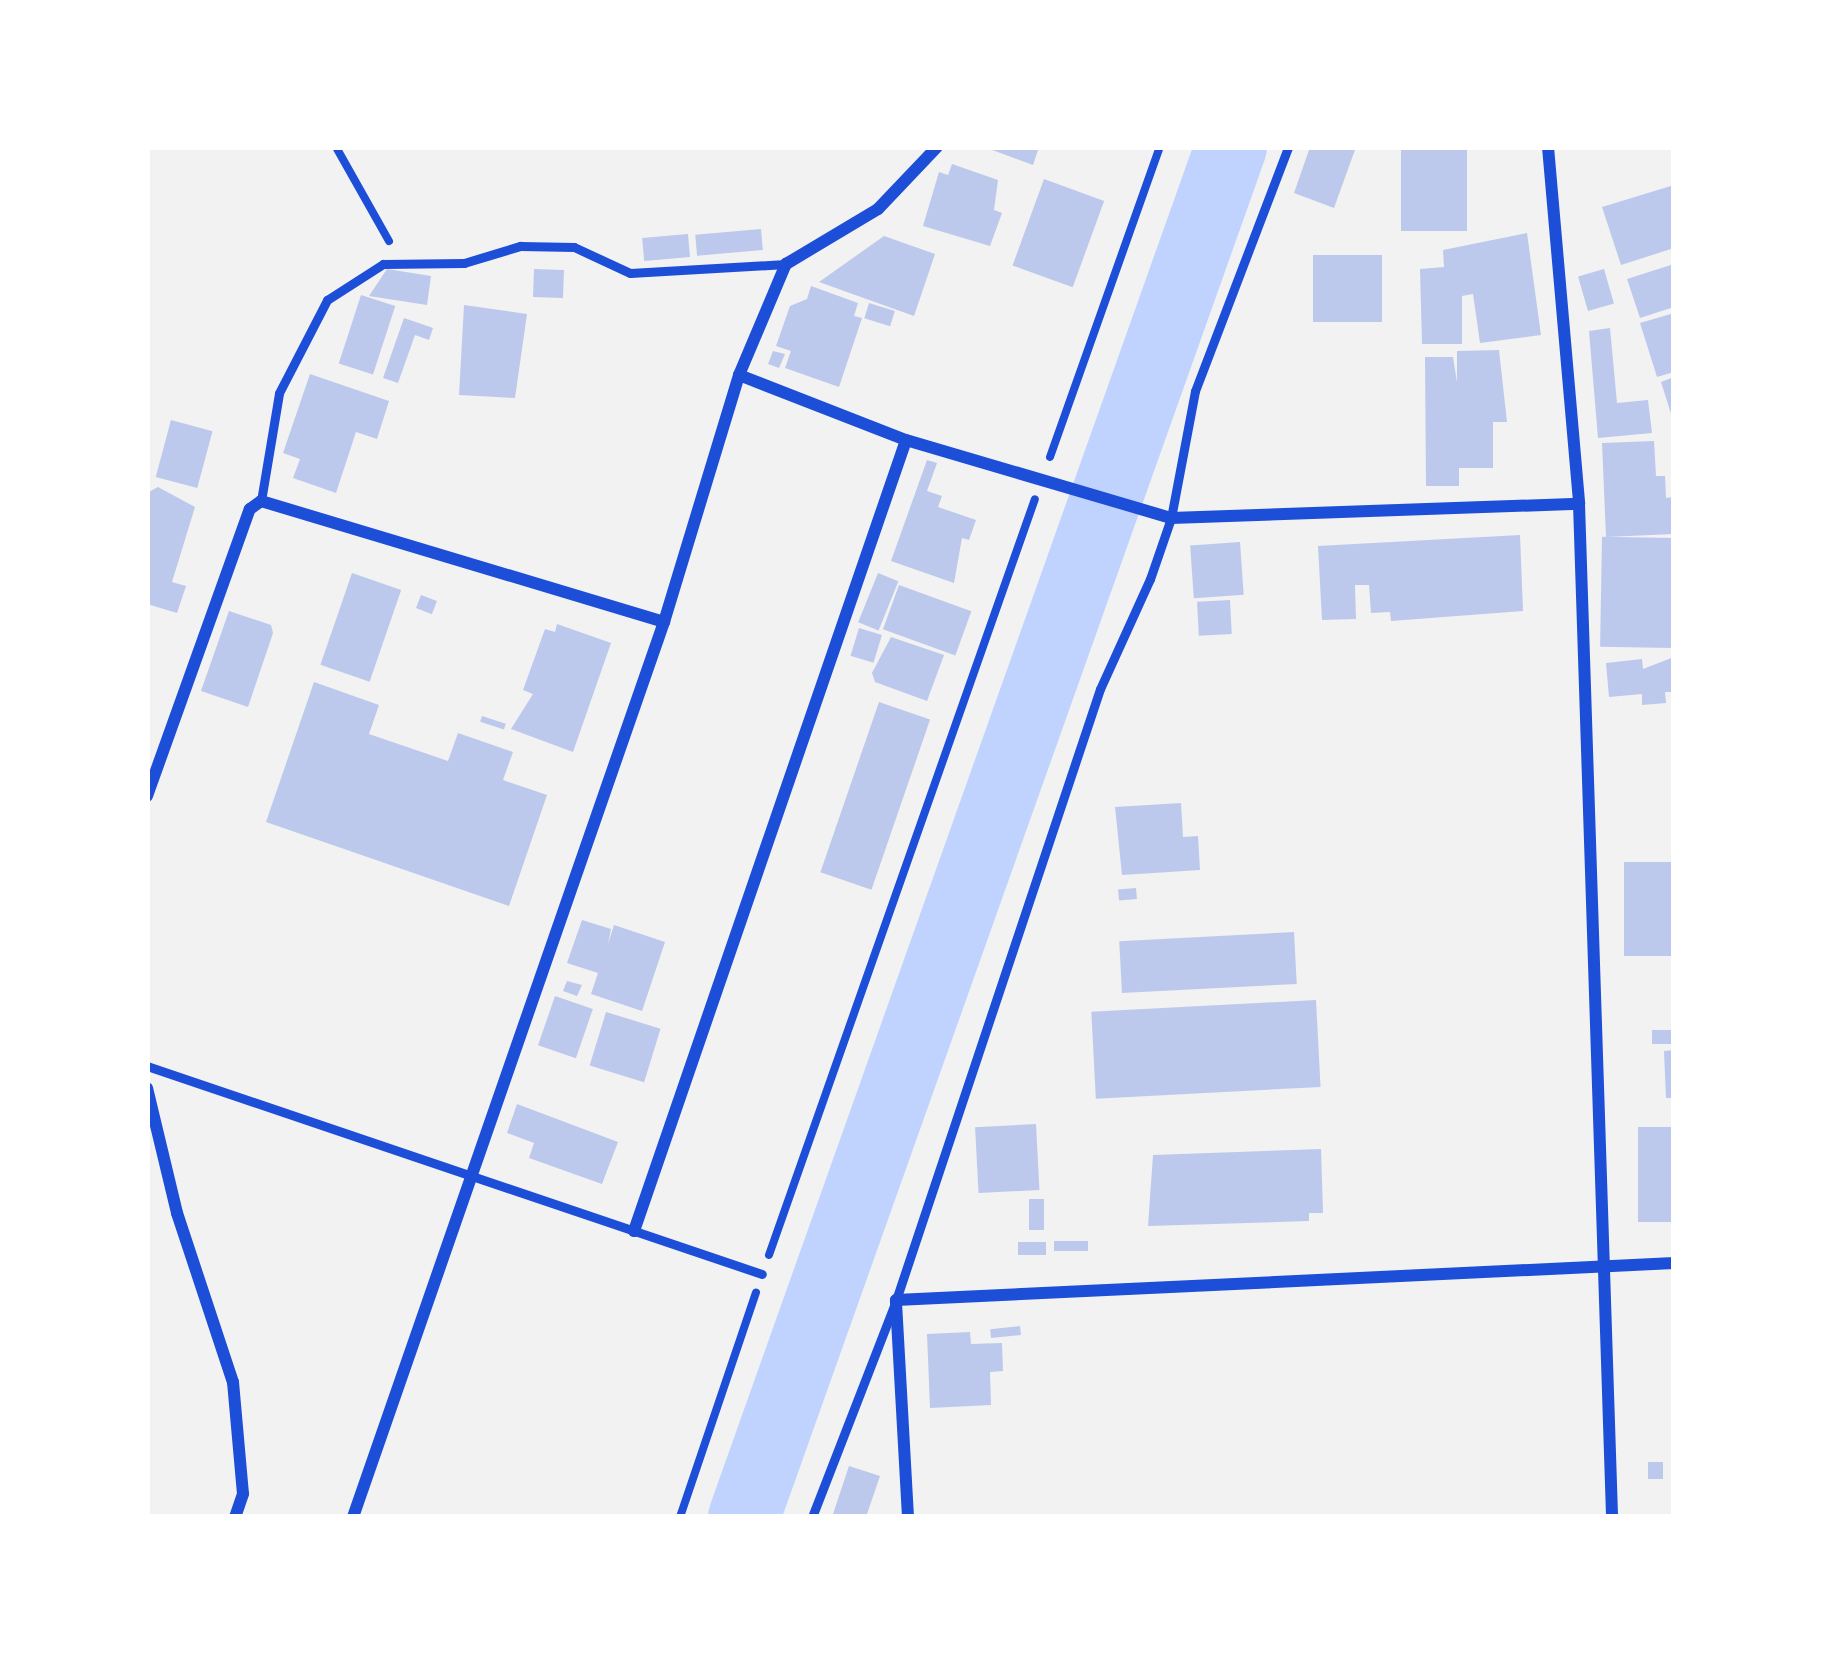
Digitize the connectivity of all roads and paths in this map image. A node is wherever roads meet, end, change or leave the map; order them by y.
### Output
1 (335, 147) edge
2 (937, 147) edge
3 (1160, 147) edge
4 (1288, 147) edge
5 (1547, 147) edge
6 (401, 264) junction
7 (786, 264) junction
8 (739, 376) junction
9 (906, 440) junction
10 (1045, 485) junction
11 (261, 501) junction
12 (1579, 504) junction
13 (1172, 518) junction
14 (664, 622) junction
15 (147, 796) edge
16 (147, 1066) edge
17 (147, 1088) edge
18 (473, 1174) junction
19 (634, 1231) junction
20 (1674, 1263) edge
21 (1602, 1266) junction
22 (762, 1274) junction
23 (896, 1300) junction
24 (235, 1517) edge
25 (352, 1517) edge
26 (680, 1517) edge
27 (812, 1517) edge
28 (908, 1517) edge
29 (1612, 1517) edge

1 - 6 path
2 - 7 street
3 - 10 path
4 - 13 lane
5 - 12 street
6 - 7 lane
6 - 11 lane
7 - 8 street
8 - 9 street
8 - 14 street
9 - 10 street
9 - 19 street
10 - 13 street
10 - 22 path
11 - 14 street
11 - 15 street
12 - 13 street
12 - 21 street
13 - 23 lane
14 - 18 street
16 - 18 lane
17 - 24 street
18 - 19 lane
18 - 25 street
19 - 22 lane
20 - 21 street
21 - 23 street
21 - 29 street
22 - 26 path
23 - 27 lane
23 - 28 street

